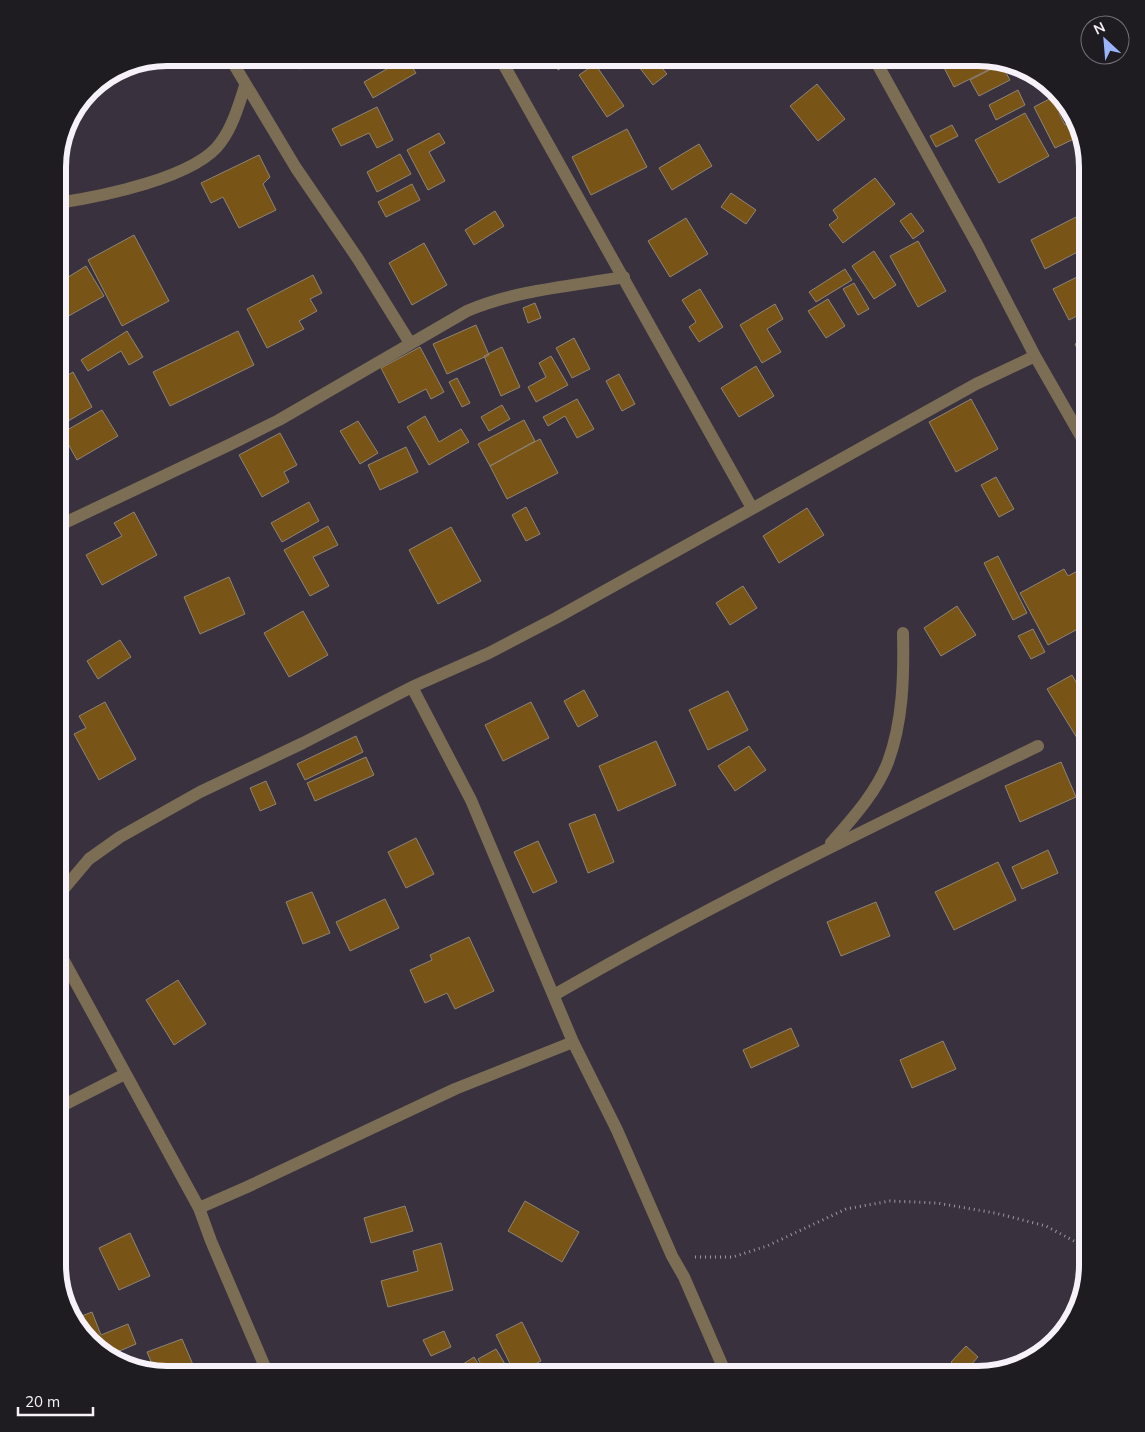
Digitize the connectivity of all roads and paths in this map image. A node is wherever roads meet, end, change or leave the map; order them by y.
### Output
1 (234, 66) edge
2 (505, 66) edge
3 (878, 66) edge
4 (245, 86) junction
5 (66, 202) edge
6 (624, 277) junction
7 (410, 343) junction
8 (1035, 356) junction
9 (1079, 432) edge
10 (752, 508) junction
11 (66, 522) edge
12 (903, 633) dead end
13 (412, 687) junction
14 (1038, 746) dead end
15 (827, 848) junction
16 (66, 886) edge
17 (66, 965) edge
18 (554, 995) junction
19 (573, 1042) junction
20 (125, 1074) junction
21 (66, 1104) edge
22 (199, 1208) junction
23 (1079, 1243) edge
24 (672, 1256) junction
25 (265, 1366) edge
26 (723, 1366) edge

1 - 4 street
2 - 6 street
3 - 8 street
4 - 5 street
4 - 7 street
6 - 7 street
6 - 10 street
7 - 11 street
8 - 9 street
8 - 10 street
10 - 13 street
12 - 15 street
13 - 16 street
13 - 18 street
14 - 15 street
15 - 18 street
17 - 20 street
18 - 19 street
19 - 22 street
19 - 24 street
20 - 21 street
20 - 22 street
22 - 25 street
23 - 24 path
24 - 26 street

